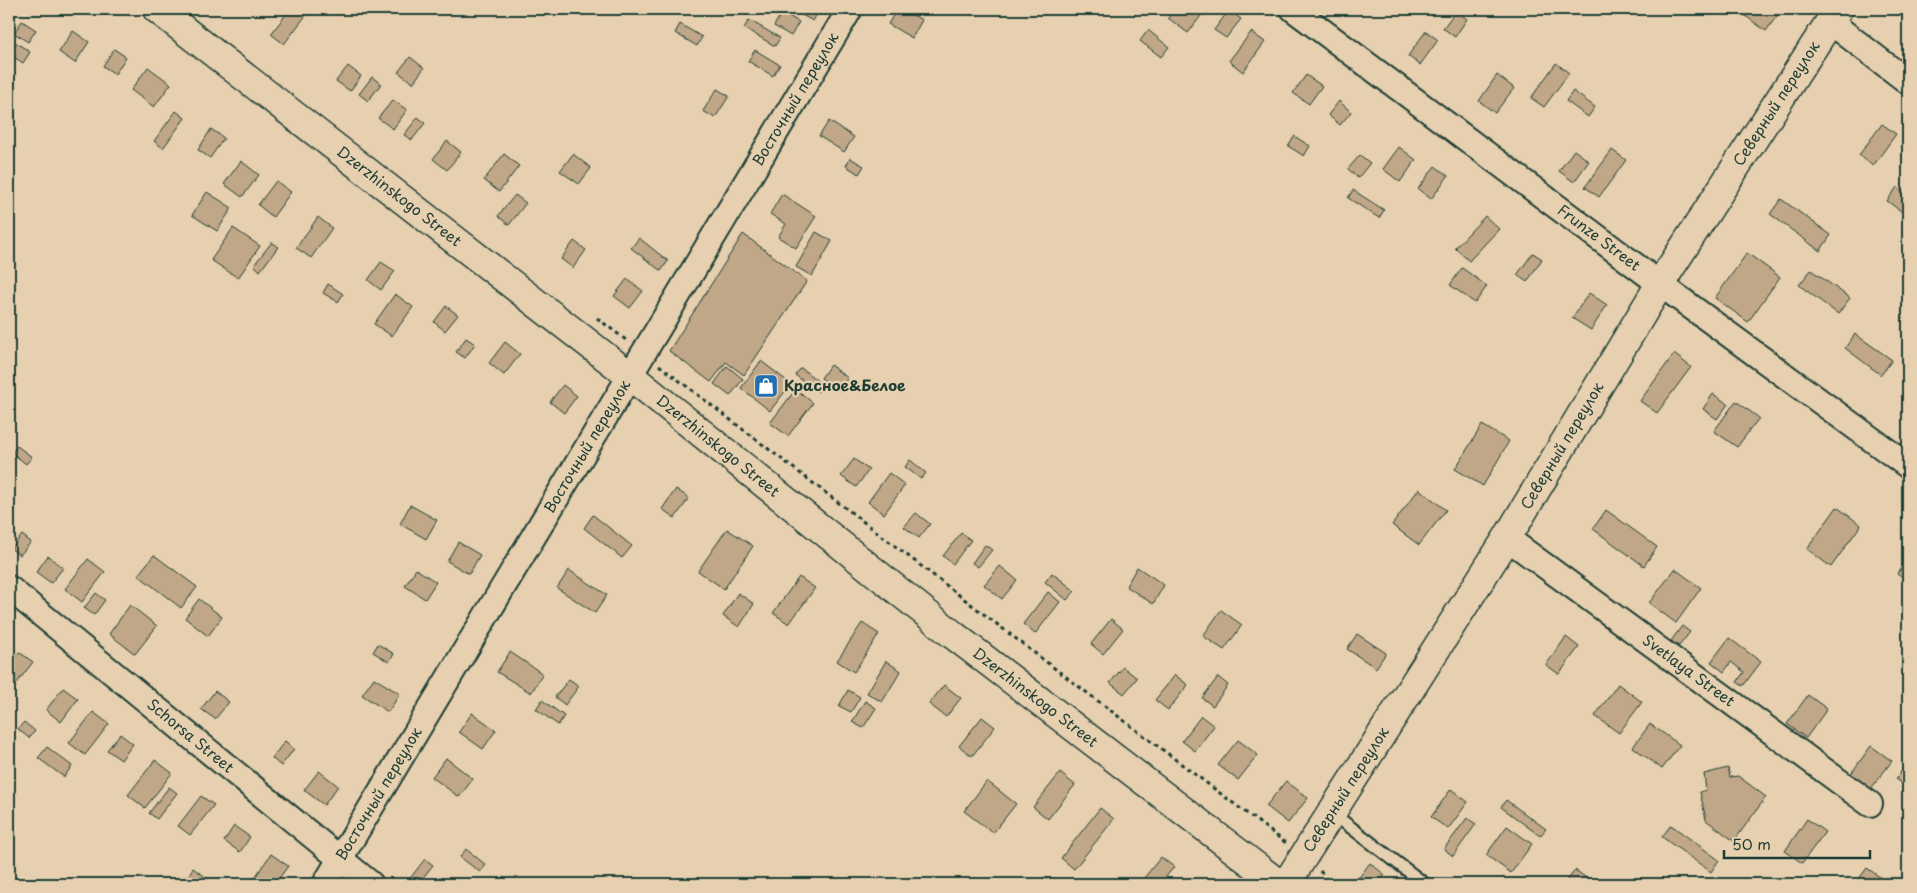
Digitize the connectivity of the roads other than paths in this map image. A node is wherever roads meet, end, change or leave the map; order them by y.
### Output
1 (157, 9) edge
2 (850, 9) edge
3 (1293, 9) edge
4 (1834, 15) edge
5 (1908, 82) edge
6 (1660, 284) junction
7 (636, 364) junction
8 (1908, 466) edge
9 (1507, 538) junction
10 (9, 588) edge
11 (1870, 804) dead end
12 (1332, 813) junction
13 (340, 859) junction
14 (324, 884) edge
15 (371, 884) edge
16 (1279, 884) edge
17 (1286, 884) edge
18 (1425, 884) edge

1 - 7 street, Dzerzhinskogo Street
2 - 7 street, Восточный переулок
3 - 6 street, Frunze Street
4 - 5 street
4 - 6 street, Северный переулок
6 - 8 street, Frunze Street
6 - 9 street, Северный переулок
7 - 13 street, Восточный переулок
7 - 16 street, Dzerzhinskogo Street
9 - 11 street, Svetlaya Street
9 - 12 street, Северный переулок
10 - 13 street, Schorsa Street
12 - 17 street, Северный переулок
12 - 18 lane
13 - 14 street, Восточный переулок
13 - 15 street, Schorsa Street

